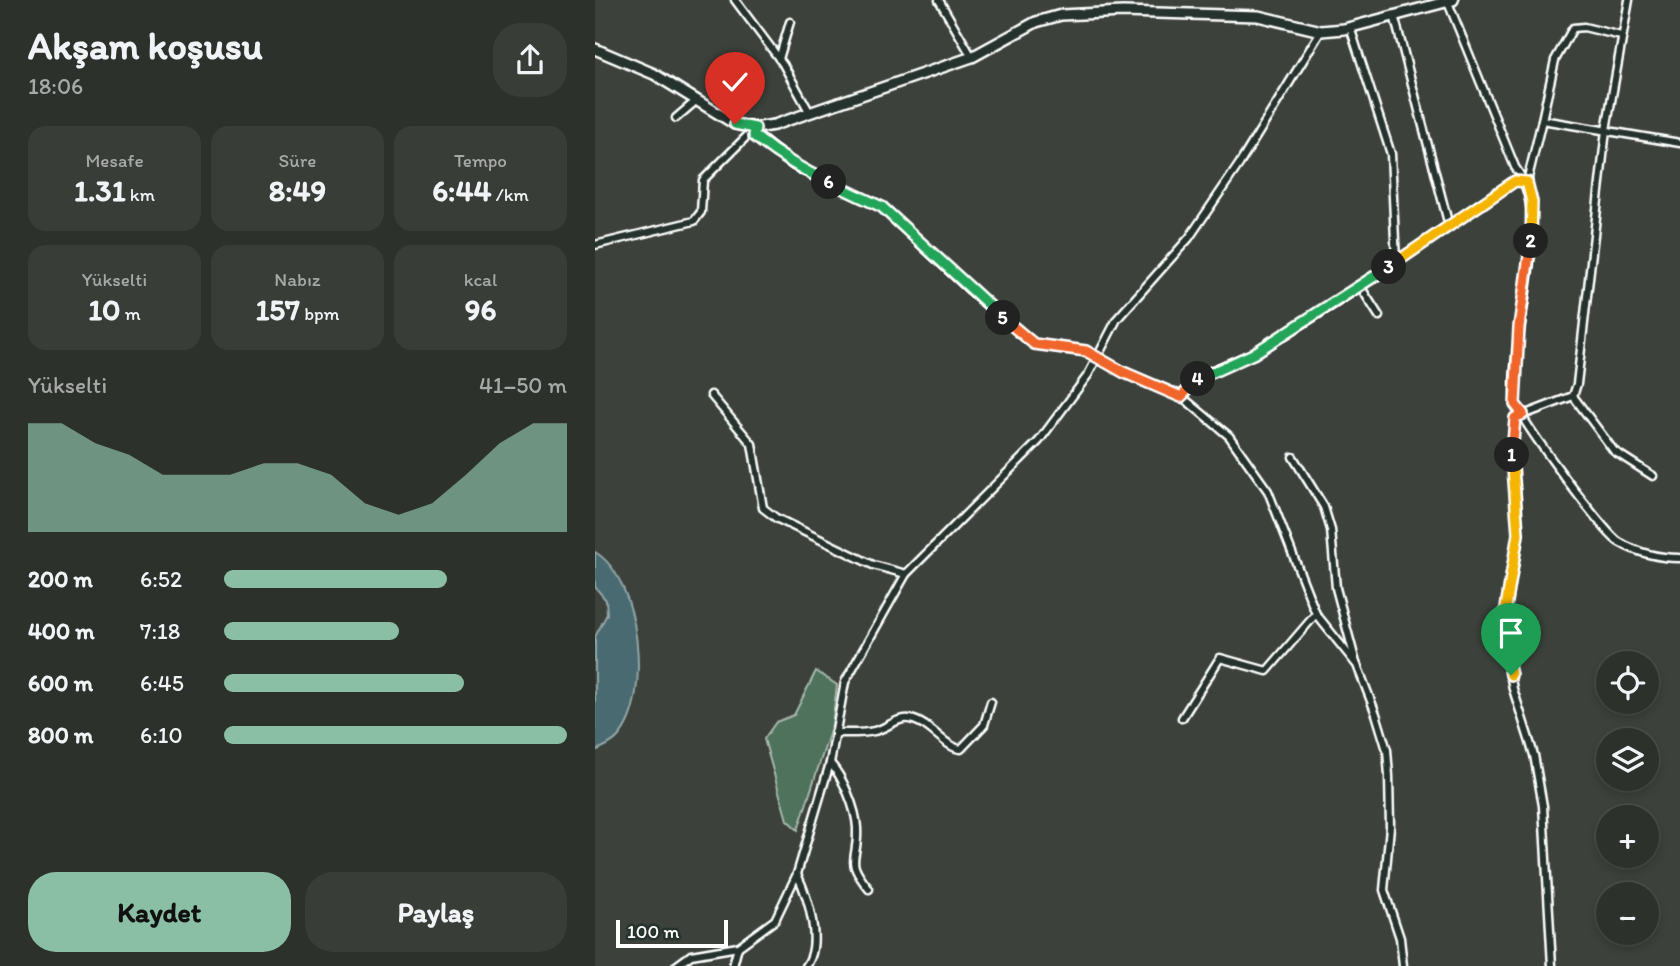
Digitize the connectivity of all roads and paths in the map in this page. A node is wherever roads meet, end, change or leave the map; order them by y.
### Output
1 (735, 0) edge
2 (745, 0) edge
3 (939, 0) edge
4 (1449, 0) edge
5 (1629, 0) edge
6 (743, 10) junction
7 (1394, 15) junction
8 (790, 22) dead end
9 (1350, 27) junction
10 (1321, 31) junction
11 (1621, 36) junction
12 (595, 49) edge
13 (972, 57) junction
14 (779, 59) junction
15 (697, 100) junction
16 (810, 113) junction
17 (676, 118) dead end
18 (1542, 120) junction
19 (754, 130) junction
20 (1606, 130) junction
21 (1680, 143) edge
22 (1527, 182) junction
23 (1449, 226) junction
24 (595, 246) edge
25 (1396, 262) junction
26 (1360, 286) junction
27 (1379, 316) dead end
28 (1097, 357) junction
29 (712, 395) dead end
30 (1573, 396) junction
31 (1181, 397) junction
32 (1523, 414) junction
33 (1293, 457) dead end
34 (1653, 476) dead end
35 (1680, 558) edge
36 (906, 574) junction
37 (1316, 614) junction
38 (1357, 665) junction
39 (991, 702) dead end
40 (1182, 718) dead end
41 (835, 733) junction
42 (830, 763) junction
43 (797, 874) junction
44 (869, 889) dead end
45 (738, 947) junction
46 (676, 966) edge
47 (733, 966) edge
48 (806, 966) edge
49 (1403, 966) edge
50 (1552, 966) edge

1 - 6 street
2 - 6 street
3 - 13 street
4 - 7 street
4 - 22 street
5 - 11 street
6 - 14 street
7 - 9 street
7 - 23 street
8 - 14 street
9 - 10 street
9 - 25 street
10 - 13 street
10 - 28 street
11 - 18 street
11 - 20 street
12 - 15 street
13 - 16 street
14 - 16 street
15 - 17 street
15 - 19 street
16 - 19 street
18 - 20 street
18 - 22 street
19 - 24 street
19 - 28 street
20 - 21 street
20 - 30 street
22 - 23 street
22 - 32 street
23 - 25 street
25 - 26 street
26 - 27 street
26 - 31 street
28 - 31 street
28 - 36 street
29 - 36 street
30 - 32 street
30 - 34 street
31 - 37 street
32 - 35 street
32 - 50 street
33 - 38 street
36 - 41 street
37 - 38 street
37 - 40 street
38 - 49 street
39 - 41 street
41 - 42 street
42 - 43 street
42 - 44 street
43 - 45 street
43 - 48 street
45 - 46 street
45 - 47 street

